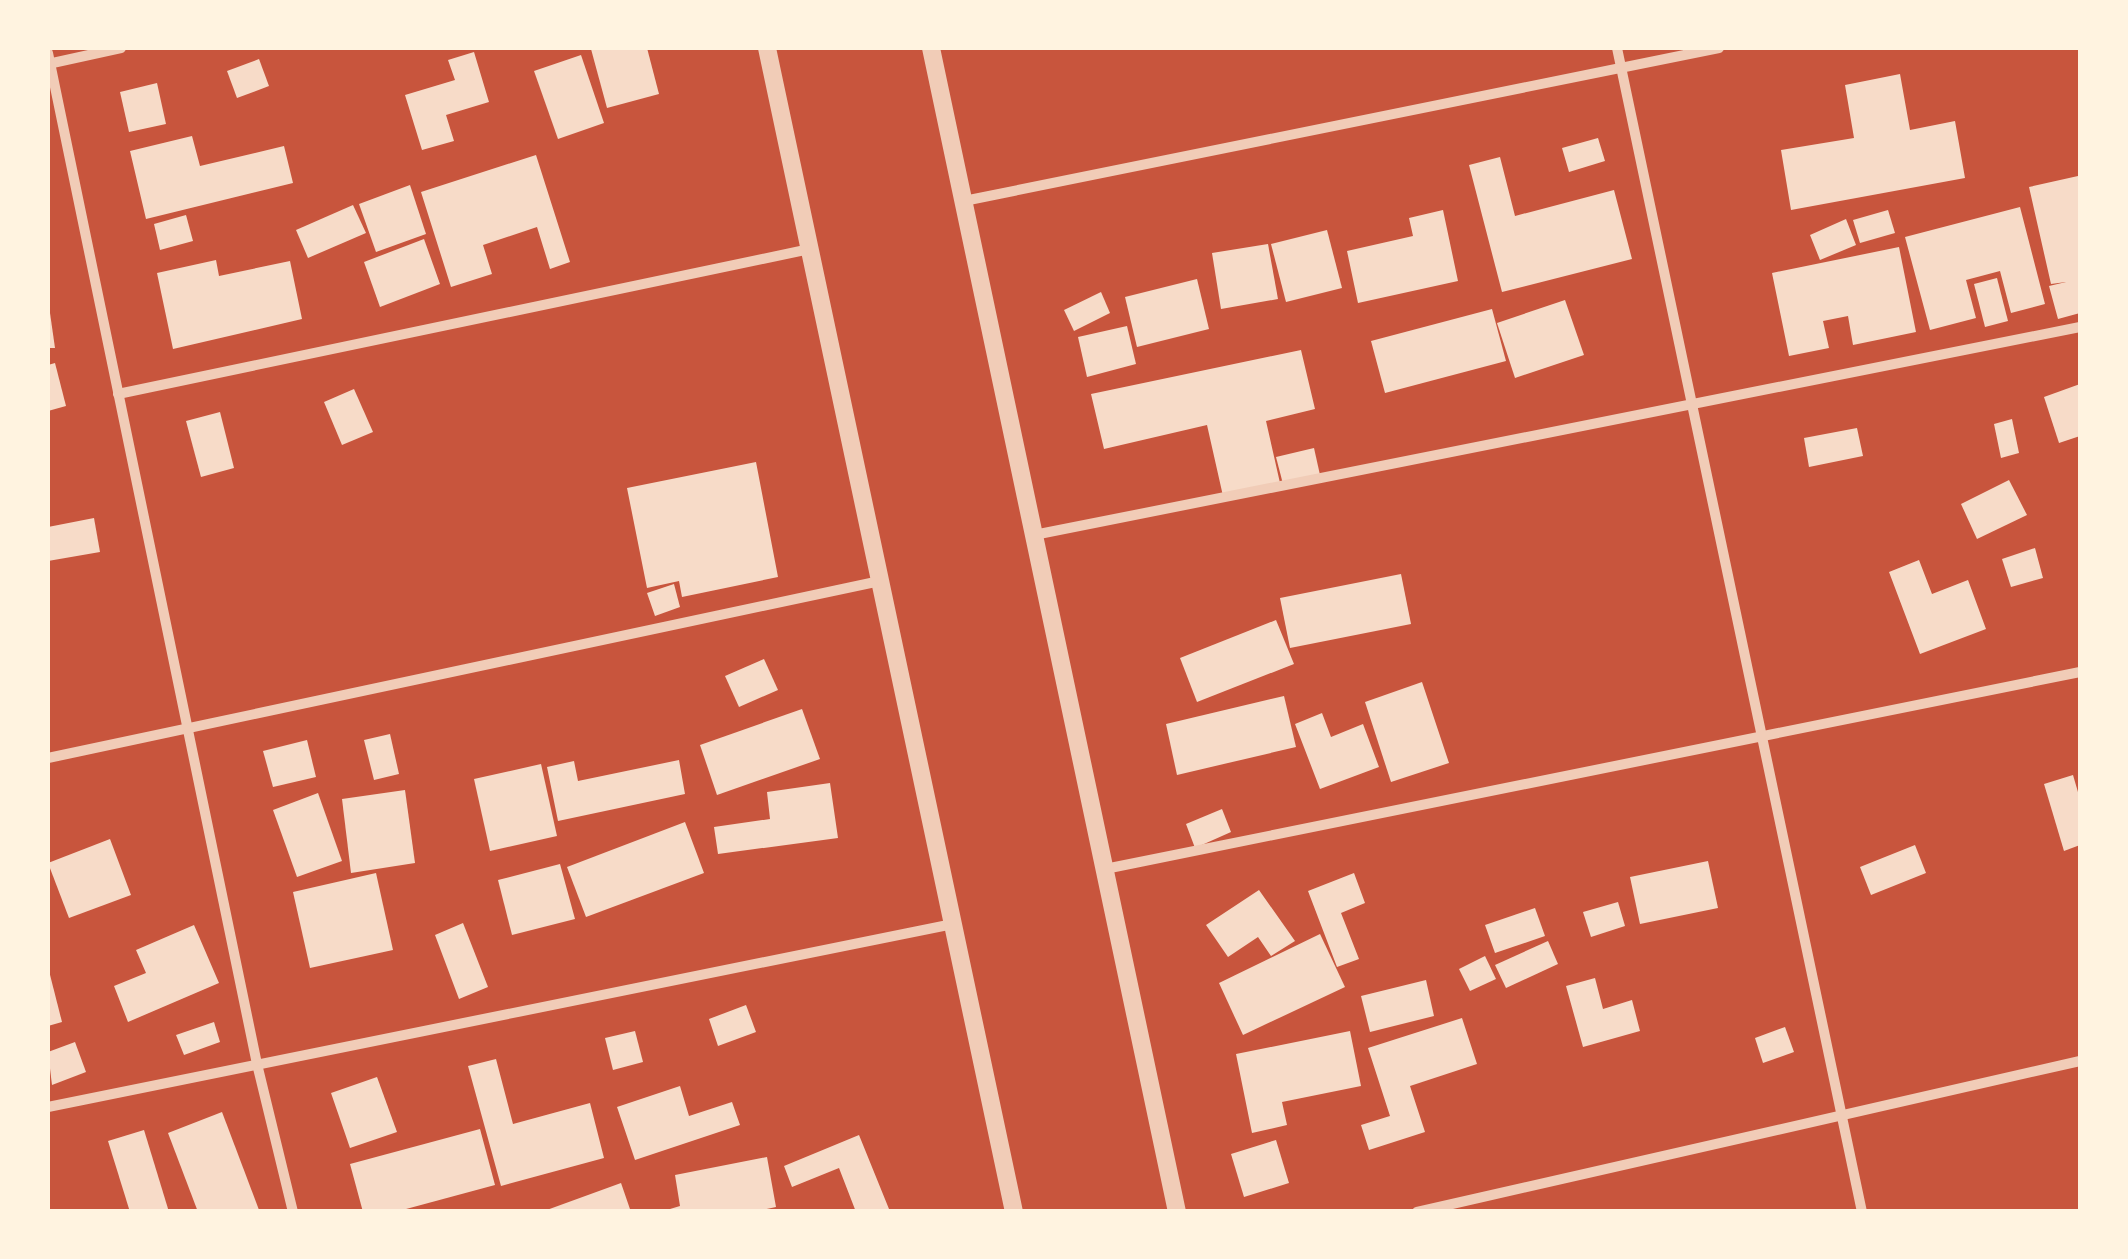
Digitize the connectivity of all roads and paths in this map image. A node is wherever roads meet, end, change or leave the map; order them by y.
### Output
1 (122, 48) edge
2 (768, 48) edge
3 (931, 48) edge
4 (1617, 48) edge
5 (1719, 48) edge
6 (48, 60) edge
7 (1621, 68) junction
8 (964, 201) junction
9 (810, 250) junction
10 (2080, 327) edge
11 (118, 394) junction
12 (1693, 408) junction
13 (1034, 535) junction
14 (880, 581) junction
15 (2080, 672) edge
16 (188, 730) junction
17 (1763, 740) junction
18 (48, 758) edge
19 (1105, 869) junction
20 (953, 924) junction
21 (2080, 1061) edge
22 (257, 1064) junction
23 (48, 1106) edge
24 (1842, 1115) junction
25 (293, 1212) edge
26 (1014, 1212) edge
27 (1177, 1212) edge
28 (1416, 1212) edge
29 (1862, 1212) edge

1 - 6 street
2 - 9 street
3 - 8 street
4 - 7 street
5 - 7 street
6 - 11 street
7 - 8 street
7 - 12 street
8 - 13 street
9 - 11 street
9 - 14 street
10 - 12 street
11 - 16 street
12 - 13 street
12 - 17 street
13 - 19 street
14 - 16 street
14 - 20 street
15 - 17 street
16 - 18 street
16 - 22 street
17 - 19 street
17 - 24 street
19 - 27 street
20 - 22 street
20 - 26 street
21 - 24 street
22 - 23 street
22 - 25 street
24 - 28 street
24 - 29 street

